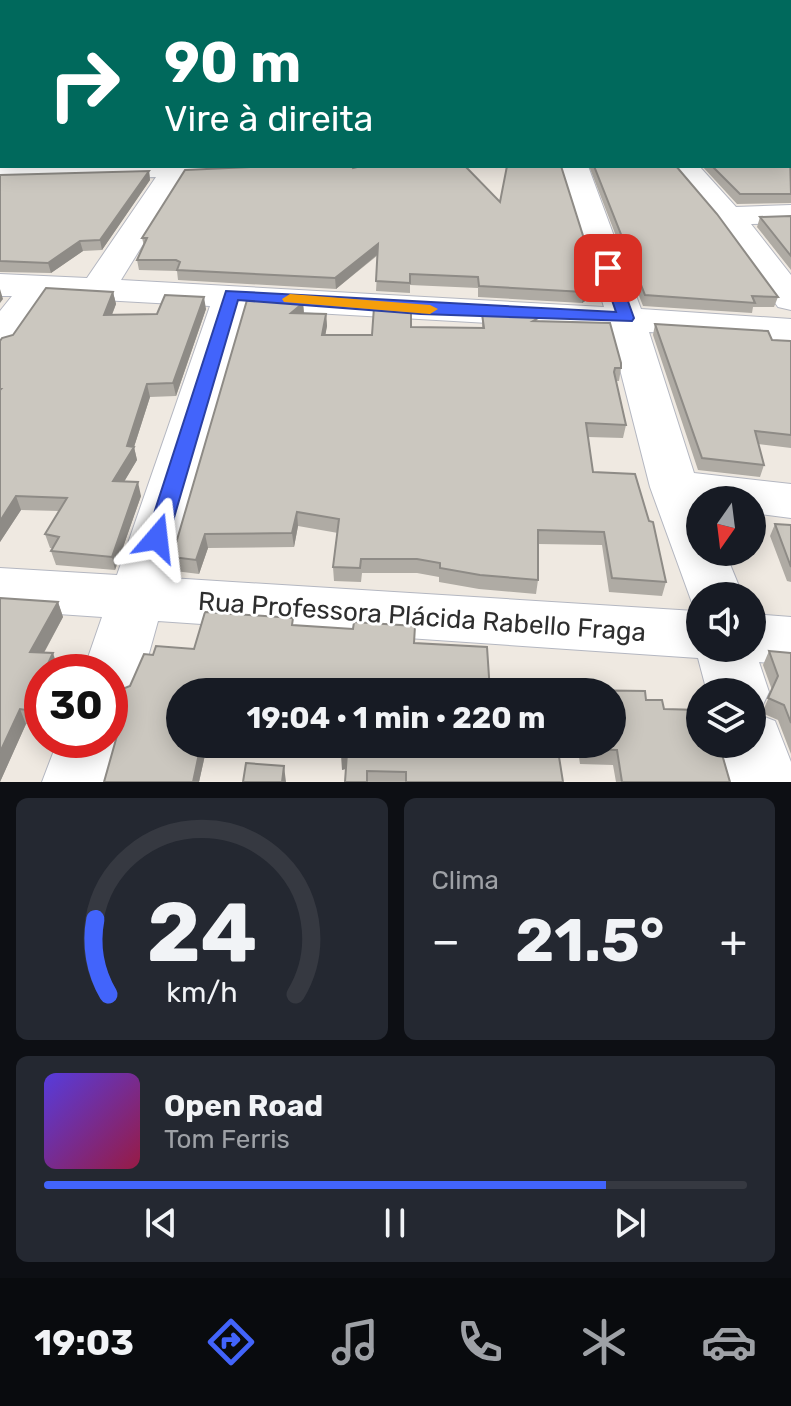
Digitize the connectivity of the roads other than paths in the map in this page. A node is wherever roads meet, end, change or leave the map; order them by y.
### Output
1 (176, 168) joint
2 (575, 168) edge
3 (686, 168) edge
4 (50, 169) edge
5 (0, 173) edge
6 (791, 214) edge
7 (728, 216) junction
8 (0, 285) edge
9 (38, 286) junction
10 (97, 289) junction
11 (232, 295) junction
12 (791, 299) edge
13 (626, 318) junction
14 (791, 330) edge
15 (0, 337) edge
16 (674, 487) junction
17 (791, 501) edge
18 (710, 582) edge
19 (0, 589) edge
20 (138, 598) junction
21 (686, 634) edge
22 (766, 639) edge
23 (791, 641) edge
24 (119, 654) edge
25 (84, 758) edge
26 (757, 758) edge
27 (76, 782) edge
28 (764, 782) edge

1 - 4 street
1 - 10 street
2 - 13 street
3 - 7 street
4 - 5 street
6 - 7 street
7 - 12 street
8 - 9 street
9 - 10 street
9 - 15 street
10 - 11 street
11 - 13 street
11 - 20 street
13 - 14 street
13 - 16 street
16 - 17 street
16 - 18 street
19 - 20 street, Rua Professora Plácida Rabello Fraga
20 - 21 street, Rua Professora Plácida Rabello Fraga
20 - 24 street
22 - 23 street
25 - 27 street
26 - 28 street

